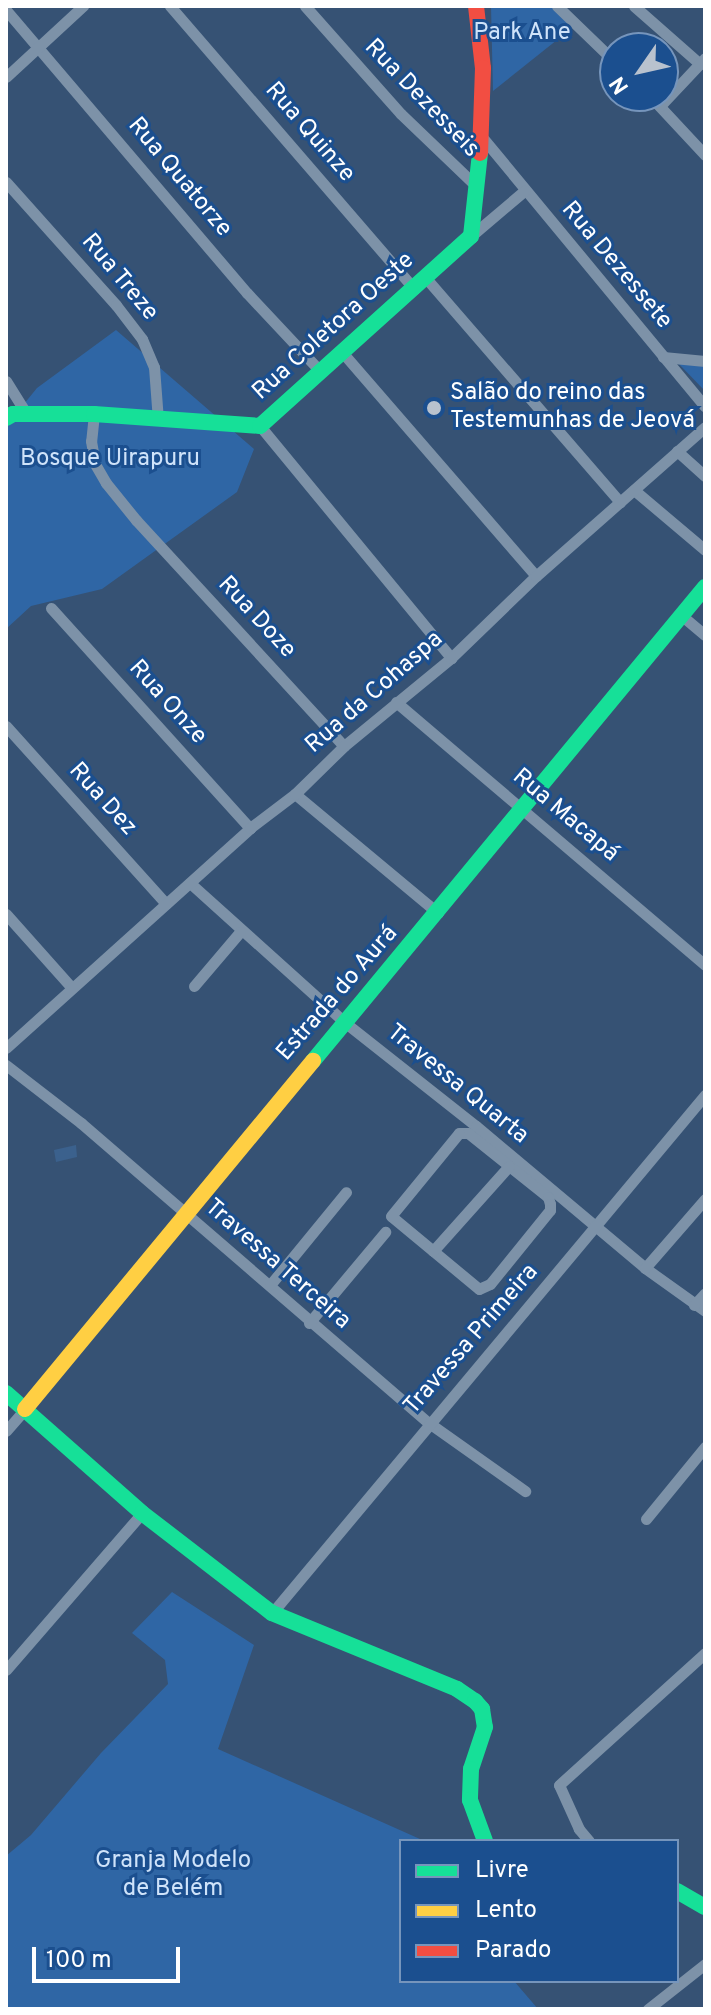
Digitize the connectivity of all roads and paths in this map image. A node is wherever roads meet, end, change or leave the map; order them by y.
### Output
1 (83, 6) edge
2 (170, 6) edge
3 (305, 6) edge
4 (476, 6) edge
5 (557, 6) edge
6 (634, 6) edge
7 (6, 10) edge
8 (38, 47) junction
9 (599, 47) edge
10 (702, 61) edge
11 (6, 77) edge
12 (679, 86) edge
13 (666, 112) edge
14 (482, 137) junction
15 (705, 155) edge
16 (6, 182) edge
17 (475, 185) junction
18 (524, 191) junction
19 (471, 236) junction
20 (420, 283) junction
21 (342, 352) junction
22 (663, 357) junction
23 (705, 361) edge
24 (321, 372) junction
25 (6, 381) edge
26 (705, 407) edge
27 (26, 413) junction
28 (94, 414) junction
29 (6, 418) edge
30 (158, 420) junction
31 (260, 426) junction
32 (705, 427) edge
33 (677, 451) junction
34 (705, 476) edge
35 (634, 490) junction
36 (620, 502) junction
37 (705, 550) edge
38 (536, 576) junction
39 (705, 587) edge
40 (51, 608) dead end
41 (681, 615) junction
42 (705, 635) edge
43 (451, 658) junction
44 (396, 702) junction
45 (6, 726) edge
46 (344, 746) junction
47 (295, 794) junction
48 (523, 810) junction
49 (250, 828) junction
50 (190, 883) junction
51 (166, 904) junction
52 (438, 913) junction
53 (6, 914) edge
54 (240, 932) junction
55 (705, 965) edge
56 (194, 986) dead end
57 (71, 987) junction
58 (343, 1021) junction
59 (6, 1048) edge
60 (6, 1065) edge
61 (705, 1095) edge
62 (472, 1130) junction
63 (509, 1166) junction
64 (346, 1192) dead end
65 (705, 1199) edge
66 (184, 1213) junction
67 (597, 1227) junction
68 (385, 1232) dead end
69 (433, 1251) junction
70 (645, 1268) junction
71 (270, 1285) junction
72 (705, 1293) edge
73 (700, 1308) edge
74 (309, 1323) junction
75 (6, 1393) edge
76 (25, 1409) junction
77 (429, 1423) junction
78 (6, 1431) edge
79 (705, 1447) edge
80 (525, 1491) dead end
81 (142, 1513) junction
82 (646, 1519) dead end
83 (272, 1613) junction
84 (705, 1653) edge
85 (6, 1670) edge
86 (484, 1839) edge
87 (587, 1839) edge
88 (679, 1892) edge
89 (705, 1907) edge
90 (705, 1964) edge
91 (648, 2009) edge

1 - 8 street
2 - 20 street, Rua Quinze
3 - 17 street, Rua Dezesseis
4 - 14 street
5 - 9 street
6 - 10 street
7 - 8 street, Rua Quatorze
8 - 11 street
8 - 24 street, Rua Quatorze
10 - 12 street
13 - 15 street
14 - 17 street
14 - 18 street, Rua Dezessete
16 - 30 street, Rua Treze
17 - 19 street
18 - 19 street, Rua Coletora Oeste
18 - 22 street, Rua Dezessete
19 - 20 street, Rua Coletora Oeste
20 - 21 street, Rua Coletora Oeste
20 - 36 street, Rua Quinze
21 - 24 street, Rua Coletora Oeste
21 - 38 street
22 - 23 street
22 - 26 street, Rua Dezessete
24 - 31 street, Rua Coletora Oeste
25 - 27 street
27 - 28 street, Rua Coletora Oeste
27 - 29 street, Rua Coletora Oeste
28 - 30 street, Rua Coletora Oeste
28 - 46 street, Rua Doze
30 - 31 street, Rua Coletora Oeste
31 - 43 street
32 - 33 street, Rua da Cohaspa
33 - 34 street
33 - 35 street, Rua da Cohaspa
35 - 36 street, Rua da Cohaspa
35 - 37 street
36 - 38 street, Rua da Cohaspa
38 - 43 street, Rua da Cohaspa
39 - 41 street, Estrada do Aurá
40 - 49 street, Rua Onze
41 - 42 street
41 - 48 street, Estrada do Aurá
43 - 44 street, Rua da Cohaspa
44 - 46 street, Rua da Cohaspa
44 - 48 street, Rua Macapá
45 - 51 street, Rua Dez
46 - 47 street, Rua da Cohaspa
47 - 49 street, Rua da Cohaspa
47 - 52 street
48 - 52 street, Estrada do Aurá
48 - 55 street, Rua Macapá
49 - 50 street, Rua da Cohaspa
50 - 51 street, Rua da Cohaspa
50 - 54 street, Travessa Quarta
51 - 57 street, Rua da Cohaspa
52 - 58 street, Estrada do Aurá
53 - 57 street
54 - 56 street
54 - 58 street, Travessa Quarta
57 - 59 street, Rua da Cohaspa
58 - 62 street, Travessa Quarta
58 - 66 street, Estrada do Aurá
60 - 66 street, Travessa Terceira
61 - 67 street, Travessa Primeira
62 - 63 street
62 - 67 street, Travessa Quarta
62 - 69 street
63 - 69 street
63 - 69 street
64 - 71 street
65 - 70 street
66 - 71 street, Travessa Terceira
66 - 76 street, Estrada do Aurá
67 - 70 street, Travessa Quarta
67 - 77 street, Travessa Primeira
68 - 74 street
70 - 73 street, Travessa Quarta
71 - 74 street, Travessa Terceira
72 - 73 street
74 - 77 street, Travessa Terceira
75 - 76 street
76 - 78 street, Estrada do Aurá
76 - 81 street
77 - 80 street, Travessa Terceira
77 - 83 street, Travessa Primeira
79 - 82 street
81 - 83 street
81 - 85 street
83 - 86 street
84 - 87 street
88 - 89 street
90 - 91 street

